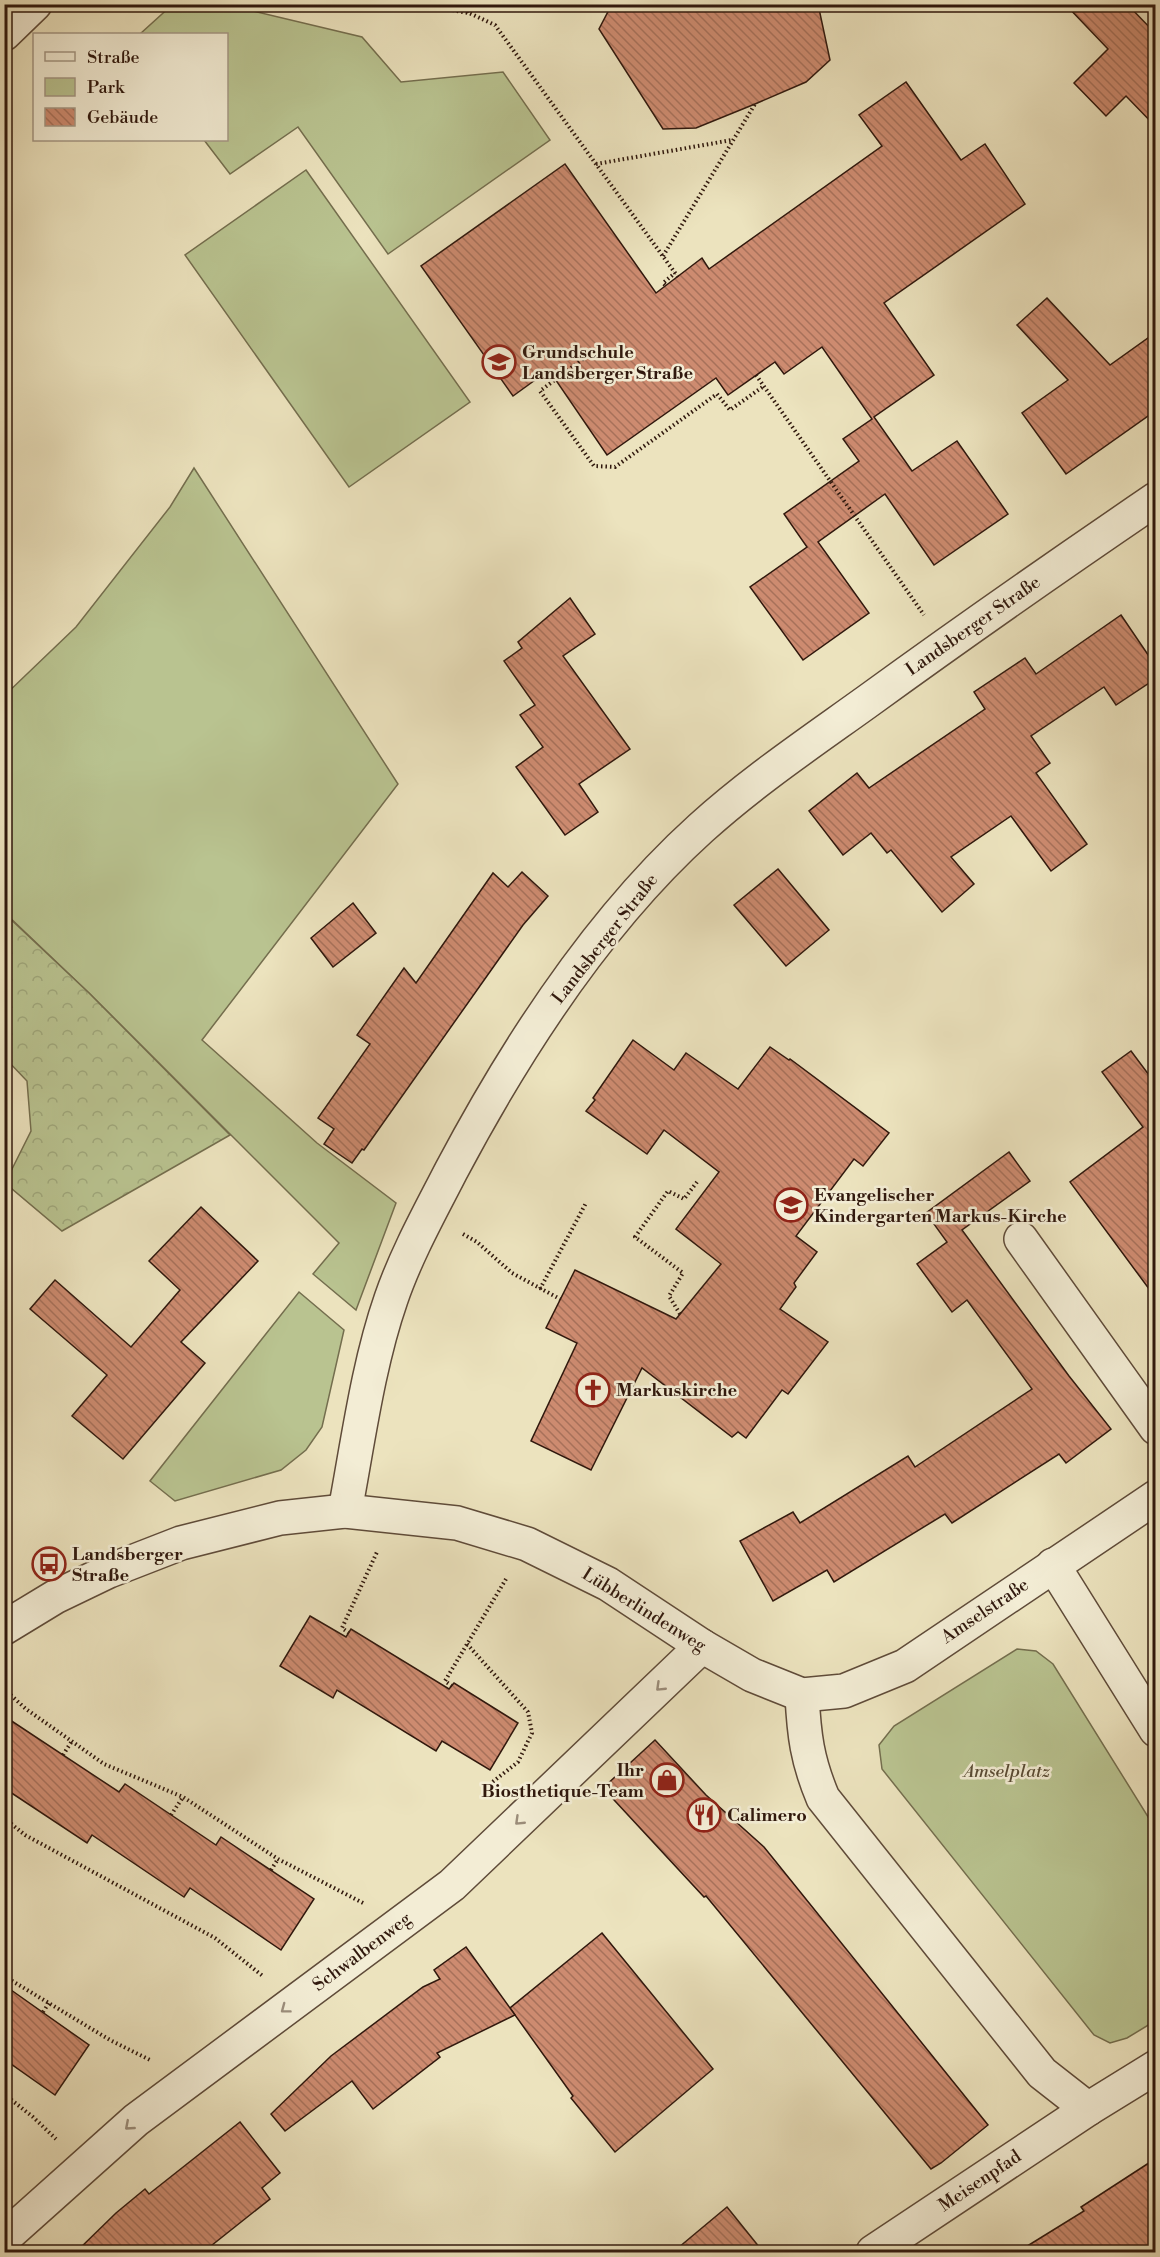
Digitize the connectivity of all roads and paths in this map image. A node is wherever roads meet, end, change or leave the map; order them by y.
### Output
1 (35, 4) edge
2 (417, 4) edge
3 (463, 4) edge
4 (469, 13) junction
5 (4, 34) edge
6 (755, 104) dead end
7 (733, 140) junction
8 (596, 164) junction
9 (663, 256) junction
10 (665, 285) dead end
11 (583, 359) dead end
12 (756, 375) dead end
13 (764, 386) junction
14 (1155, 499) edge
15 (945, 645) junction
16 (697, 1182) dead end
17 (586, 1203) dead end
18 (428, 1216) junction
19 (1021, 1239) dead end
20 (540, 1289) junction
21 (560, 1299) dead end
22 (680, 1314) dead end
23 (1155, 1428) edge
24 (1155, 1497) edge
25 (345, 1510) junction
26 (394, 1516) junction
27 (527, 1544) junction
28 (1053, 1565) junction
29 (4, 1628) edge
30 (349, 1633) dead end
31 (467, 1644) junction
32 (702, 1646) junction
33 (452, 1686) dead end
34 (4, 1689) edge
35 (802, 1695) junction
36 (1155, 1730) edge
37 (72, 1741) junction
38 (63, 1755) dead end
39 (183, 1797) junction
40 (171, 1815) dead end
41 (4, 1818) edge
42 (511, 1829) junction
43 (278, 1859) junction
44 (271, 1870) dead end
45 (395, 1927) junction
46 (4, 1976) edge
47 (49, 2003) junction
48 (289, 2006) junction
49 (43, 2012) dead end
50 (1155, 2067) edge
51 (189, 2080) junction
52 (4, 2094) edge
53 (1088, 2109) junction
54 (83, 2167) junction
55 (4, 2238) edge
56 (873, 2253) edge

1 - 5 street
2 - 4 path
3 - 4 path
4 - 8 path
6 - 7 path
7 - 8 path
7 - 9 path
8 - 9 path
9 - 10 path
11 - 13 path
12 - 13 path
13 - 15 path
14 - 15 street, Landsberger Straße
15 - 18 street, Landsberger Straße
16 - 22 path
17 - 20 path
18 - 20 path
18 - 25 street, Landsberger Straße
19 - 23 street
20 - 21 path
24 - 28 street, Amselstraße
25 - 26 street, Lübberlindenweg
25 - 29 street, Lübberlindenweg
26 - 27 street, Lübberlindenweg
26 - 30 path
27 - 31 path
27 - 32 street, Lübberlindenweg
28 - 35 street, Amselstraße
28 - 36 street
31 - 33 path
31 - 42 path
32 - 35 street, Lübberlindenweg
32 -> 42 street, Schwalbenweg
34 - 37 path
35 - 53 street
37 - 38 path
37 - 39 path
39 - 40 path
39 - 43 path
41 - 48 path
42 - 45 street, Schwalbenweg
43 - 44 path
43 - 45 path
45 - 48 street, Schwalbenweg
46 - 47 path
47 - 49 path
47 - 51 path
48 -> 51 street, Schwalbenweg
50 - 53 street
51 -> 54 street, Schwalbenweg
52 - 54 path
53 - 56 street, Meisenpfad
54 - 55 street, Schwalbenweg

